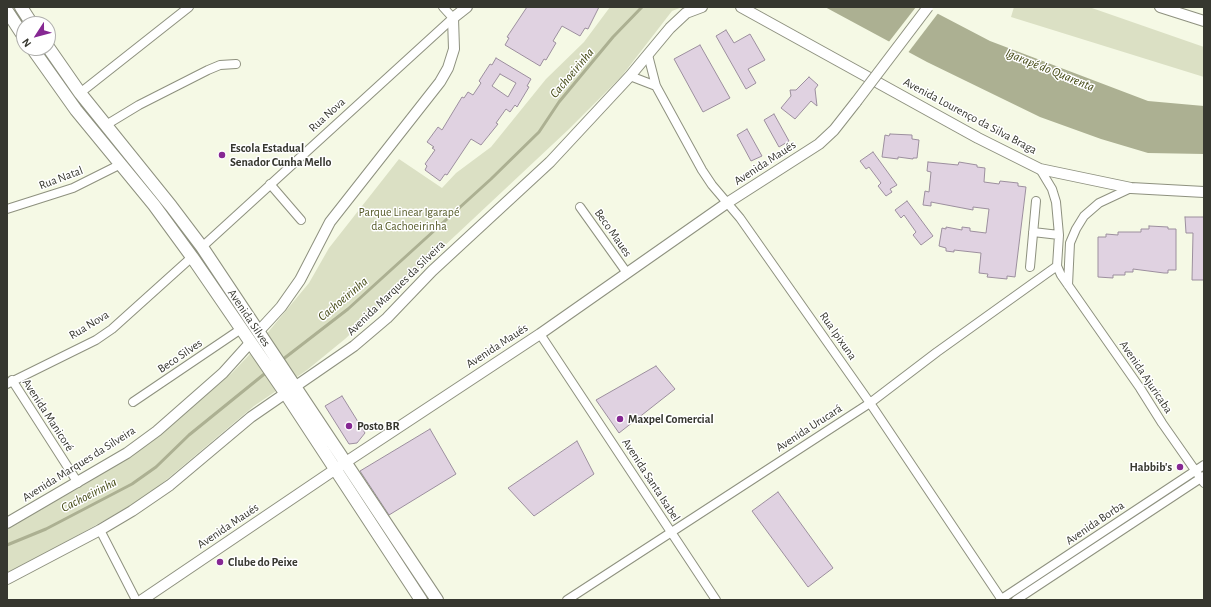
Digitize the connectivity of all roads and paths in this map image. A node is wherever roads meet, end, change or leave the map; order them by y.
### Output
1 (20, 7) edge
2 (189, 7) edge
3 (443, 7) edge
4 (467, 7) edge
5 (702, 7) edge
6 (742, 7) edge
7 (928, 7) edge
8 (1160, 7) edge
9 (7, 11) edge
10 (26, 16) edge
11 (453, 18) junction
12 (1204, 21) edge
13 (16, 25) edge
14 (648, 55) junction
15 (38, 56) edge
16 (54, 56) edge
17 (236, 64) dead end
18 (630, 76) junction
19 (656, 86) junction
20 (80, 93) junction
21 (106, 125) junction
22 (121, 164) junction
23 (1040, 169) junction
24 (270, 184) junction
25 (1131, 188) junction
26 (1204, 192) edge
27 (1036, 201) dead end
28 (727, 203) junction
29 (580, 207) dead end
30 (7, 209) edge
31 (301, 220) dead end
32 (1033, 232) junction
33 (1059, 235) junction
34 (202, 247) junction
35 (192, 256) junction
36 (1057, 266) junction
37 (1030, 267) dead end
38 (627, 273) junction
39 (1068, 285) junction
40 (241, 329) junction
41 (540, 334) junction
42 (257, 340) junction
43 (9, 382) edge
44 (289, 387) junction
45 (132, 402) dead end
46 (870, 403) junction
47 (346, 462) junction
48 (1204, 465) edge
49 (335, 469) junction
50 (1201, 477) edge
51 (78, 484) junction
52 (7, 523) edge
53 (100, 530) junction
54 (670, 531) junction
55 (7, 578) edge
56 (136, 600) edge
57 (142, 600) edge
58 (421, 600) edge
59 (437, 600) edge
60 (567, 600) edge
61 (716, 600) edge
62 (1001, 600) edge
63 (1016, 600) edge

1 - 10 main road
2 - 20 street
3 - 11 street
4 - 11 street, Rua Nova
5 - 14 street, Avenida Marques da Silveira
6 - 23 street, Avenida Lourenço da Silva Braga
7 - 28 street, Avenida Maués, bridge
8 - 12 street
9 - 13 main road
11 - 24 street, Rua Nova
11 - 42 street, Avenida Marques da Silveira
14 - 18 street, Avenida Marques da Silveira
14 - 19 street, Rua Ipixuna
15 - 22 main road, Avenida Silves
16 - 20 main road, Avenida Silves
17 - 21 street
18 - 19 street
18 - 44 street, Avenida Marques da Silveira
19 - 28 street, Rua Ipixuna
20 - 21 main road, Avenida Silves
21 - 34 main road, Avenida Silves
22 - 30 street, Rua Natal
22 - 35 main road, Avenida Silves
23 - 25 street, Avenida Lourenço da Silva Braga
23 - 33 street
24 - 31 street
24 - 34 street, Rua Nova
25 - 26 street, Avenida Lourenço da Silva Braga
25 - 39 street
27 - 32 street
28 - 38 street, Avenida Maués
28 - 46 street, Rua Ipixuna
29 - 38 street, Beco Maues
32 - 33 street
32 - 37 street
33 - 36 street
34 - 42 main road, Avenida Silves
35 - 40 main road, Avenida Silves
35 - 43 street, Rua Nova
36 - 39 street, Avenida Ajuricaba
36 - 46 street, Avenida Urucará
38 - 41 street, Avenida Maués
39 - 50 street, Avenida Ajuricaba
40 - 42 main road, Avenida Silves
40 - 45 street, Beco Silves
41 - 47 street, Avenida Maués
41 - 54 street, Avenida Santa Isabel
42 - 44 main road, Avenida Silves
42 - 51 street, Avenida Marques da Silveira
43 - 51 street, Avenida Manicoré
44 - 47 main road, Avenida Silves
44 - 49 main road, Avenida Silves
44 - 53 street, Avenida Marques da Silveira
46 - 54 street, Avenida Urucará
46 - 62 street, Rua Ipixuna
47 - 49 street, Avenida Maués
47 - 59 main road, Avenida Silves
48 - 50 street, Avenida Borba
49 - 57 street, Avenida Maués
49 - 58 main road, Avenida Silves
50 - 62 street, Avenida Borba
50 - 63 street, Avenida Borba
51 - 52 street, Avenida Marques da Silveira
53 - 55 street, Avenida Marques da Silveira
53 - 56 street
54 - 60 street, Avenida Urucará
54 - 61 street, Avenida Santa Isabel

